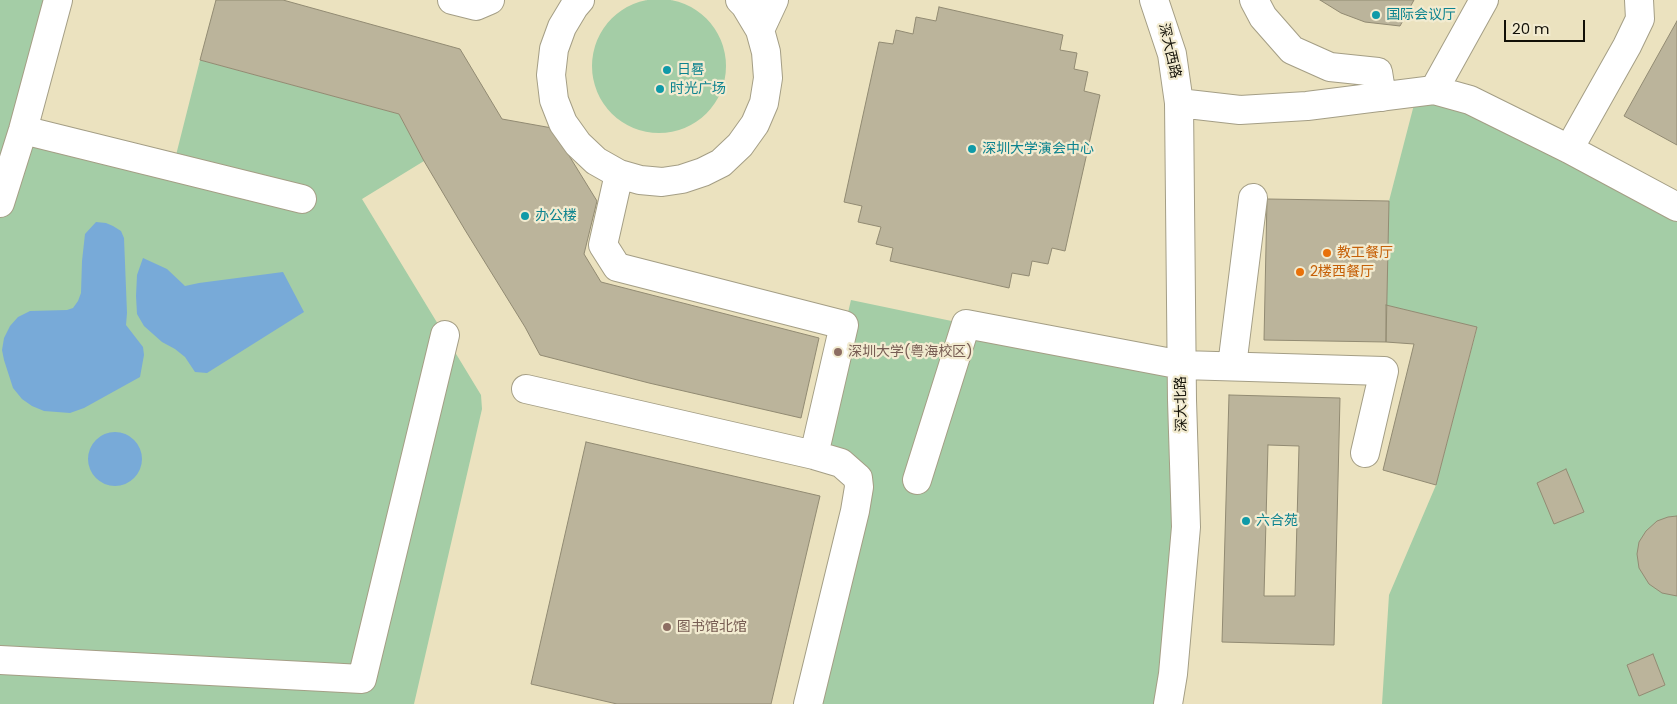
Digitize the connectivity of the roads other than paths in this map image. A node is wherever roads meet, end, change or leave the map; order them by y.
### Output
1 (58, 0) edge
2 (452, 0) edge
3 (490, 0) edge
4 (580, 0) edge
5 (740, 0) edge
6 (774, 0) edge
7 (1154, 0) edge
8 (1254, 0) edge
9 (1484, 0) edge
10 (1639, 0) edge
11 (760, 30) junction
12 (1434, 90) junction
13 (1382, 98) junction
14 (1179, 103) junction
15 (22, 130) junction
16 (1568, 149) junction
17 (619, 174) junction
18 (1253, 198) dead end
19 (302, 199) dead end
20 (0, 203) edge
21 (1677, 208) edge
22 (445, 335) dead end
23 (1182, 365) junction
24 (1232, 366) junction
25 (526, 389) dead end
26 (1365, 453) dead end
27 (814, 455) junction
28 (917, 480) dead end
29 (0, 660) edge
30 (808, 704) edge
31 (1168, 704) edge

1 - 15 street
2 - 3 street
4 - 17 street
5 - 11 street
6 - 11 street
7 - 14 street, 深大西路
8 - 13 street
9 - 12 street
10 - 16 street
11 - 17 street
12 - 13 street
12 - 16 street
13 - 14 street
14 - 23 street, 深大北路
15 - 19 street
15 - 20 street
16 - 21 street
17 - 27 street
18 - 24 street
22 - 29 street
23 - 24 street
23 - 28 street
23 - 31 street, 深大北路
24 - 26 street
25 - 27 street
27 - 30 street

